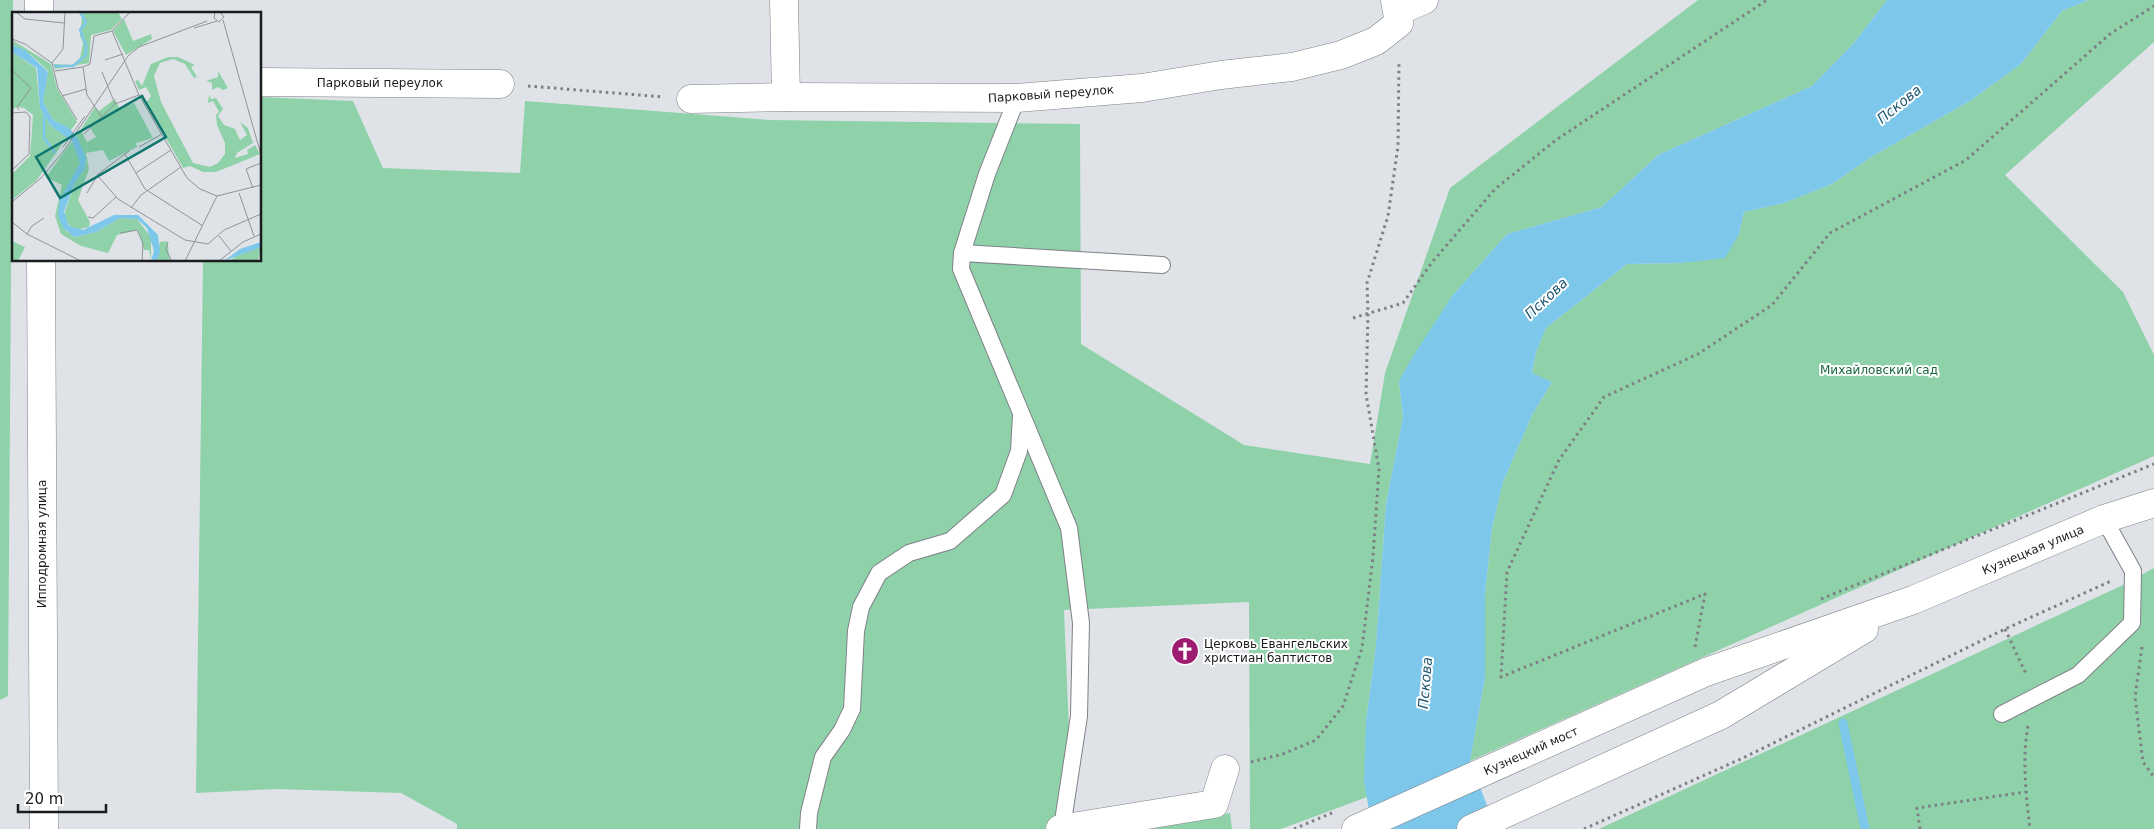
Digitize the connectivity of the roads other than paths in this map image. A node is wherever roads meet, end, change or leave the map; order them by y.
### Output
1 (784, 0) edge
2 (1424, 0) edge
3 (1398, 11) edge
4 (261, 82) edge
5 (500, 84) road end
6 (786, 97) junction
7 (1017, 98) junction
8 (692, 99) road end
9 (962, 253) junction
10 (41, 261) edge
11 (1162, 265) dead end
12 (1021, 412) junction
13 (2154, 503) edge
14 (2104, 519) junction
15 (1913, 600) junction
16 (1700, 663) joint
17 (2002, 714) dead end
18 (1225, 769) road end
19 (44, 829) edge
20 (808, 829) edge
21 (1061, 829) edge
22 (1356, 829) edge
23 (1471, 829) edge

1 - 6 street
2 - 3 street, Парковый переулок
3 - 7 street, Парковый переулок
4 - 5 street, Парковый переулок
6 - 7 street, Парковый переулок
6 - 8 street, Парковый переулок
7 - 9 lane
9 - 11 lane
9 - 12 lane
10 - 19 street, Ипподромная улица
12 - 20 lane
12 - 21 lane
13 - 14 street, Кузнецкая улица
14 - 15 street, Кузнецкая улица
14 - 17 lane
15 - 16 street, Кузнецкая улица
15 - 23 street, Кузнецкая улица
16 - 22 street, Кузнецкий мост
18 - 21 street

